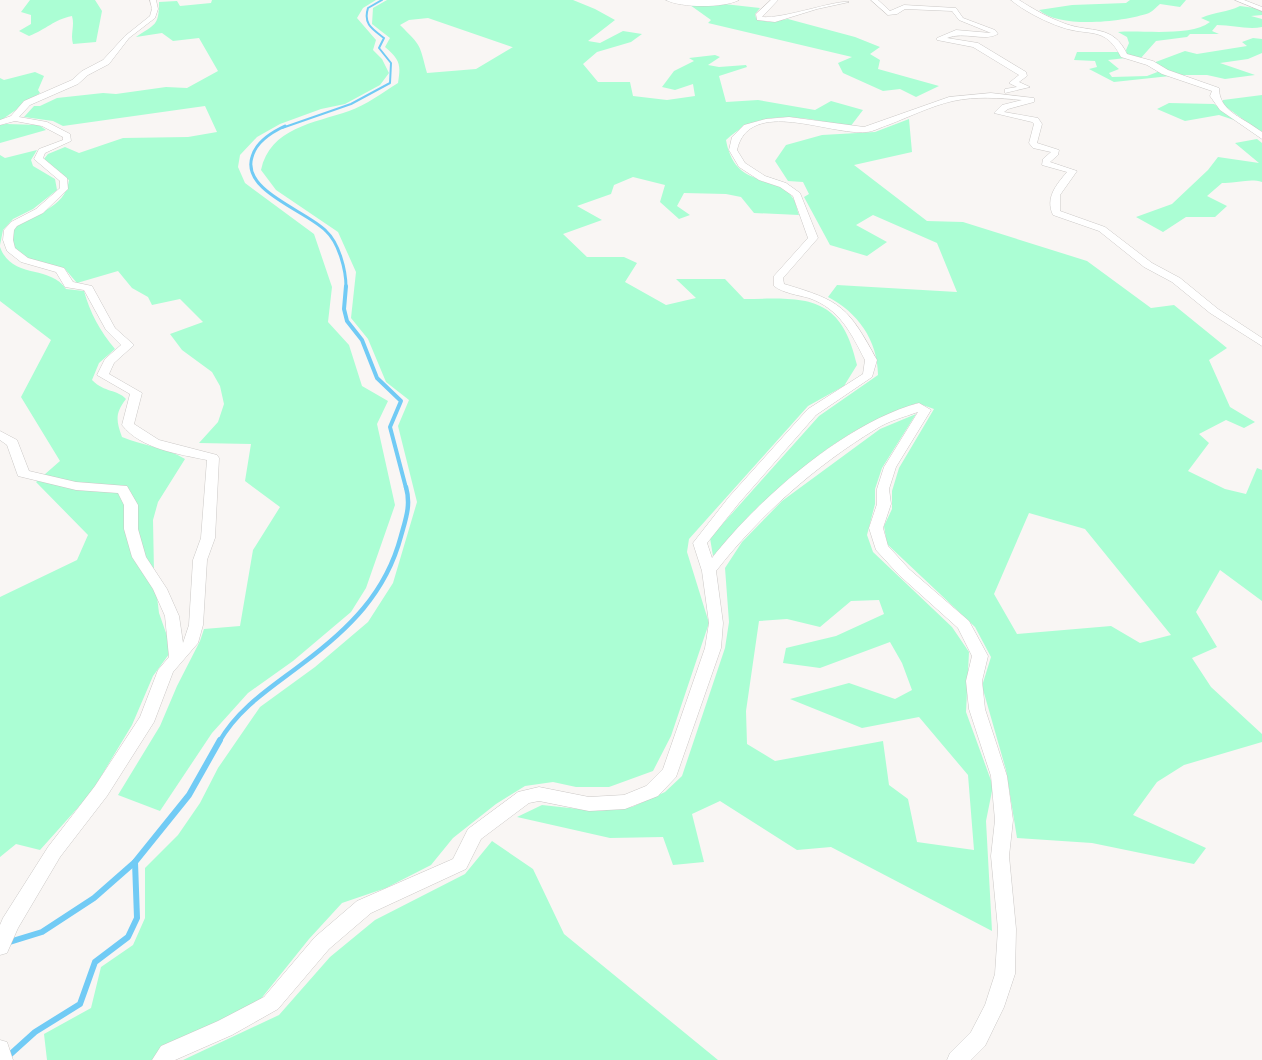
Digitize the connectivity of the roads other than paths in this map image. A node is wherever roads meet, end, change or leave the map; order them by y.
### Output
1 (153, 0) edge
2 (669, 0) edge
3 (736, 0) edge
4 (775, 0) edge
5 (845, 0) edge
6 (874, 0) edge
7 (1014, 0) edge
8 (1238, 0) edge
9 (1262, 9) edge
10 (991, 95) junction
11 (14, 118) junction
12 (0, 123) edge
13 (1262, 137) edge
14 (1262, 343) edge
15 (0, 435) edge
16 (709, 571) junction
17 (177, 658) junction
18 (0, 947) edge
19 (0, 1049) edge
20 (3, 1060) edge
21 (162, 1060) edge
22 (957, 1060) edge

1 - 11 street
2 - 3 street
4 - 5 street
6 - 10 street
7 - 13 street
8 - 9 street
10 - 14 street
10 - 16 street
11 - 12 street
11 - 17 street
15 - 17 street
16 - 21 street
16 - 22 street
17 - 18 street
19 - 20 street

